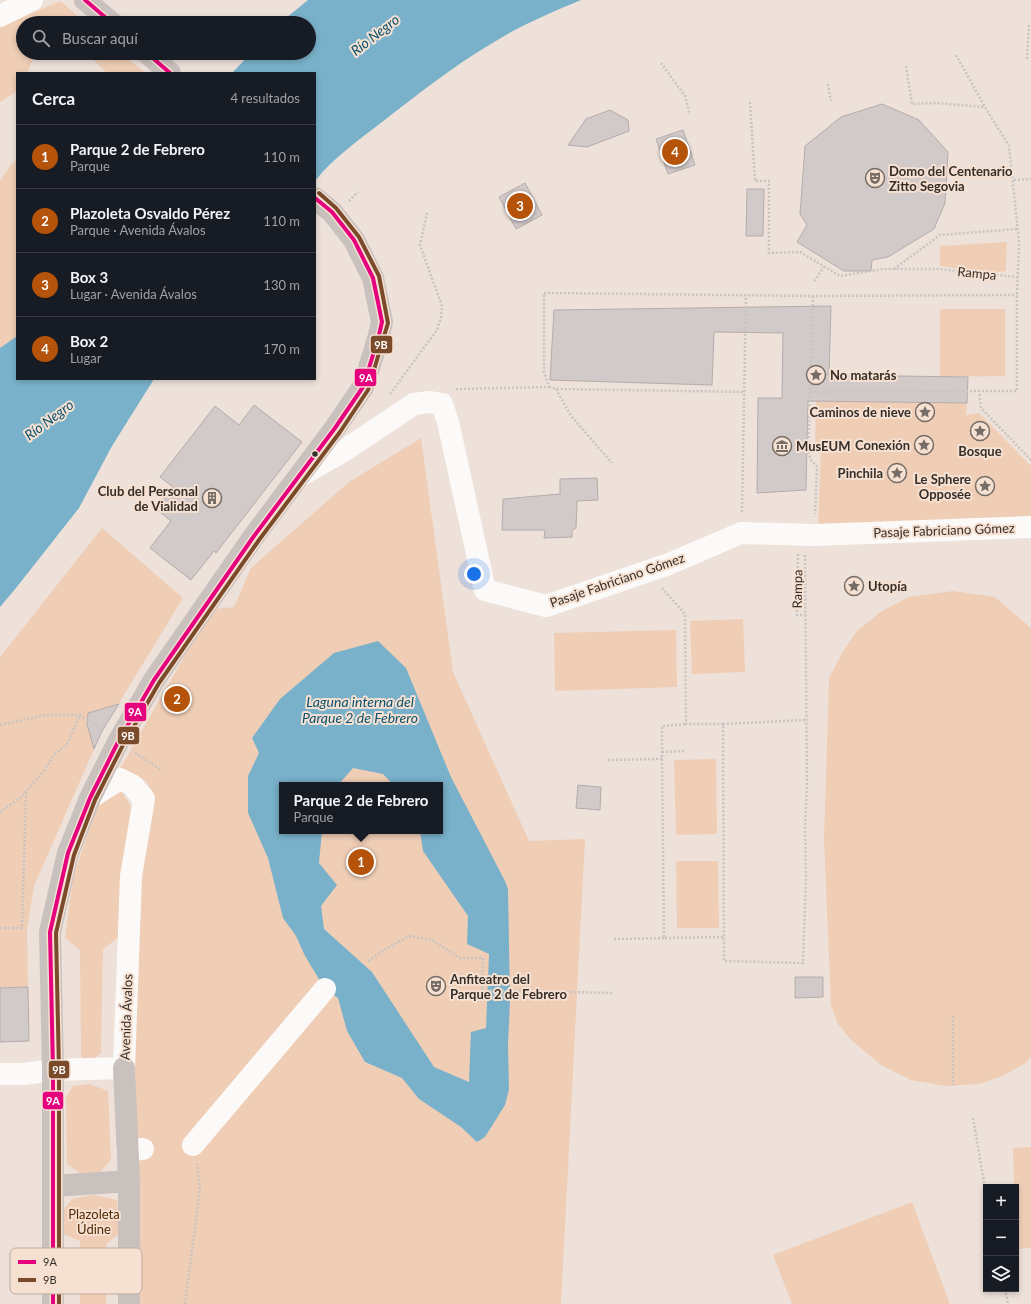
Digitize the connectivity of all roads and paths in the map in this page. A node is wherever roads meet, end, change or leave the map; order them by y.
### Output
1 (32, 0) edge
2 (85, 0) edge
3 (0, 16) edge
4 (104, 16) edge
5 (1028, 25) dead end
6 (956, 55) dead end
7 (1027, 59) dead end
8 (155, 60) edge
9 (661, 63) dead end
10 (906, 66) dead end
11 (169, 72) edge
12 (828, 84) dead end
13 (831, 101) dead end
14 (750, 102) dead end
15 (985, 107) junction
16 (690, 115) dead end
17 (1031, 179) edge
18 (1014, 180) junction
19 (358, 192) dead end
20 (316, 198) edge
21 (340, 207) junction
22 (427, 213) dead end
23 (1017, 229) junction
24 (825, 266) junction
25 (894, 269) junction
26 (1017, 277) junction
27 (814, 281) dead end
28 (746, 295) junction
29 (1016, 295) junction
30 (813, 296) junction
31 (549, 387) junction
32 (556, 388) junction
33 (979, 391) junction
34 (745, 392) junction
35 (810, 392) junction
36 (389, 396) dead end
37 (448, 422) junction
38 (1031, 460) edge
39 (612, 463) dead end
40 (298, 477) junction
41 (1031, 527) edge
42 (741, 533) junction
43 (809, 543) junction
44 (798, 562) dead end
45 (647, 571) junction
46 (805, 615) junction
47 (80, 715) junction
48 (806, 720) junction
49 (686, 724) junction
50 (723, 724) junction
51 (0, 725) edge
52 (118, 742) junction
53 (686, 751) dead end
54 (662, 752) junction
55 (662, 759) junction
56 (608, 760) dead end
57 (162, 770) dead end
58 (26, 792) junction
59 (90, 798) junction
60 (0, 812) edge
61 (0, 928) edge
62 (723, 937) junction
63 (664, 938) junction
64 (614, 939) dead end
65 (368, 962) dead end
66 (325, 989) dead end
67 (613, 993) dead end
68 (953, 1016) dead end
69 (124, 1068) junction
70 (53, 1070) junction
71 (0, 1074) edge
72 (953, 1085) dead end
73 (972, 1118) dead end
74 (193, 1145) joint
75 (128, 1181) junction
76 (984, 1184) edge
77 (53, 1186) junction
78 (54, 1248) edge
79 (129, 1248) edge
80 (1005, 1292) edge
81 (54, 1294) edge
82 (129, 1294) edge
83 (54, 1304) edge
84 (129, 1304) edge
85 (185, 1304) edge
86 (1008, 1304) edge

1 - 3 street
2 - 4 main road
5 - 7 path
6 - 15 path
8 - 11 main road
9 - 16 path
10 - 15 path
12 - 13 path
14 - 24 path, Rampa
15 - 18 path
17 - 18 path
18 - 23 path
19 - 21 path
20 - 21 main road
21 - 40 main road
22 - 36 path
23 - 25 path
23 - 26 path
24 - 25 path, Rampa
24 - 27 path
25 - 26 path, Rampa
26 - 29 path
28 - 30 path
28 - 31 path
28 - 34 path
29 - 30 path
29 - 33 path
30 - 35 path
31 - 32 path
31 - 37 path
32 - 34 path
32 - 39 path
33 - 35 path
33 - 38 path
34 - 42 path
35 - 43 path
37 - 40 street, Pasaje Fabriciano Gómez
37 - 45 street, Pasaje Fabriciano Gómez
40 - 52 main road
41 - 43 street, Pasaje Fabriciano Gómez
42 - 43 street, Pasaje Fabriciano Gómez
42 - 45 street, Pasaje Fabriciano Gómez
43 - 46 path
44 - 46 path, Rampa
45 - 49 path
46 - 48 path
47 - 51 path
47 - 52 path
47 - 58 path
48 - 50 path
48 - 62 path
49 - 50 path
49 - 54 path
50 - 62 path
52 - 57 path
52 - 59 main road
53 - 54 path
54 - 55 path
55 - 56 path
55 - 63 path
58 - 60 path
58 - 61 path
59 - 69 street, Avenida Ávalos
59 - 70 main road
62 - 63 path
63 - 64 path
65 - 67 path
66 - 74 street
68 - 72 path
69 - 70 street
69 - 75 main road, Avenida Ávalos
70 - 71 street
70 - 77 main road
73 - 76 path
74 - 85 path
75 - 77 main road
75 - 79 main road, Avenida Ávalos
77 - 78 main road
80 - 86 path
81 - 83 main road
82 - 84 main road, Avenida Ávalos

